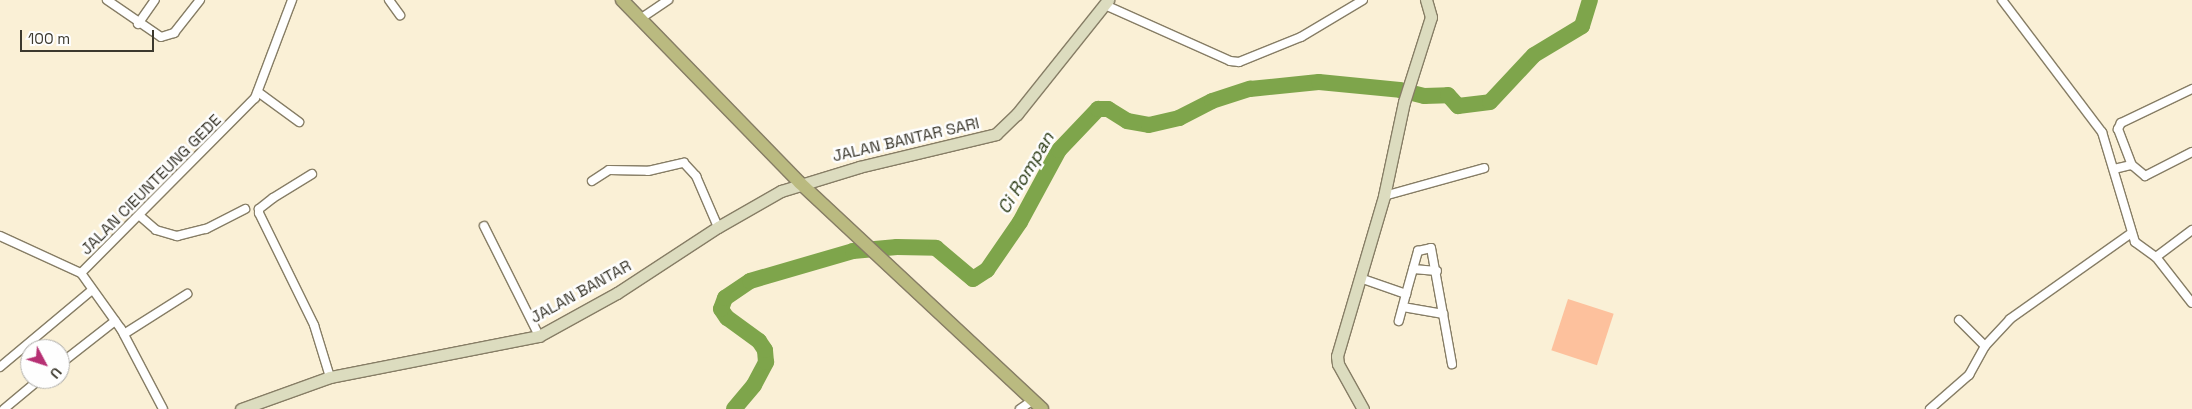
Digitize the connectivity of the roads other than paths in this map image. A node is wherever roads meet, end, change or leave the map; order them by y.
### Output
1 (108, 0) edge
2 (155, 0) edge
3 (200, 0) edge
4 (292, 0) edge
5 (389, 0) edge
6 (622, 0) edge
7 (668, 0) edge
8 (1363, 0) edge
9 (1426, 0) edge
10 (2002, 0) edge
11 (1106, 2) edge
12 (400, 15) dead end
13 (640, 19) junction
14 (138, 24) junction
15 (2192, 89) edge
16 (258, 92) junction
17 (299, 122) dead end
18 (2192, 152) edge
19 (2132, 166) junction
20 (1484, 168) dead end
21 (2114, 170) junction
22 (312, 174) dead end
23 (592, 181) dead end
24 (800, 183) junction
25 (1384, 196) junction
26 (245, 209) dead end
27 (140, 216) junction
28 (484, 226) dead end
29 (718, 227) junction
30 (2192, 230) edge
31 (2130, 234) junction
32 (0, 236) edge
33 (2156, 257) junction
34 (1413, 269) junction
35 (1437, 271) junction
36 (81, 273) junction
37 (1360, 278) junction
38 (92, 290) junction
39 (187, 294) dead end
40 (1406, 294) junction
41 (2192, 303) edge
42 (1403, 307) junction
43 (1443, 314) junction
44 (1959, 320) dead end
45 (115, 321) junction
46 (1399, 322) dead end
47 (124, 334) junction
48 (539, 336) junction
49 (1985, 346) junction
50 (70, 356) edge
51 (1452, 364) dead end
52 (0, 367) edge
53 (330, 377) junction
54 (28, 389) edge
55 (1037, 405) edge
56 (1935, 407) edge
57 (4, 409) edge
58 (163, 409) edge
59 (241, 409) edge
60 (1020, 409) edge
61 (1363, 409) edge

1 - 14 street
2 - 14 street
3 - 14 street
4 - 16 street, JALAN CIEUNTEUNG GEDE
5 - 12 street
6 - 13 main road
7 - 13 street
8 - 11 street
9 - 25 street
10 - 21 street
11 - 24 street, JALAN BANTAR SARI
13 - 24 main road
15 - 19 street
16 - 17 street
16 - 27 street, JALAN CIEUNTEUNG GEDE
18 - 19 street
19 - 21 street
20 - 25 street
21 - 31 street
22 - 53 street
23 - 29 street
24 - 29 street, JALAN BANTAR
24 - 55 main road
25 - 37 street
26 - 27 street
27 - 36 street, JALAN CIEUNTEUNG GEDE
28 - 48 street
29 - 48 street, JALAN BANTAR
30 - 33 street
31 - 33 street
31 - 49 street
32 - 36 street
33 - 41 street
34 - 35 street
34 - 35 street
34 - 40 street
35 - 43 street
36 - 38 street, JALAN CIEUNTEUNG GEDE
37 - 40 street
37 - 61 street
38 - 45 street, JALAN CIEUNTEUNG GEDE
38 - 52 street
39 - 47 street
40 - 42 street
42 - 43 street
42 - 46 street
43 - 51 street
44 - 49 street
45 - 47 street, JALAN CIEUNTEUNG GEDE
45 - 50 street
47 - 58 street, JALAN CIEUNTEUNG GEDE
48 - 53 street, JALAN BANTAR
49 - 56 street
53 - 59 street, JALAN BANTAR
54 - 57 street
55 - 60 street

